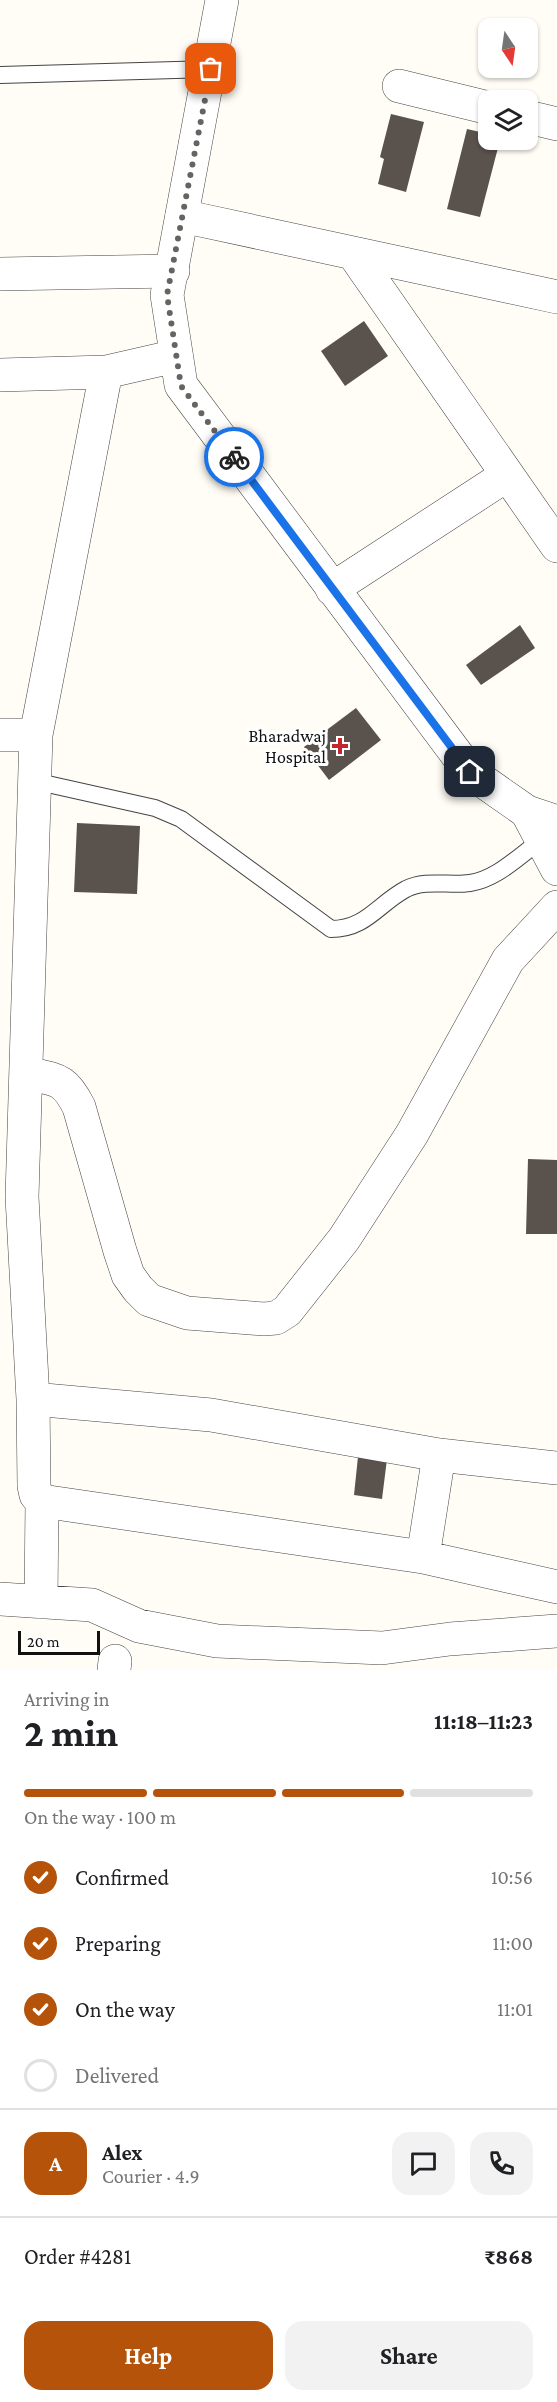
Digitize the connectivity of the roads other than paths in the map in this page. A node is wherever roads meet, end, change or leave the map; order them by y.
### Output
1 (222, 0) edge
2 (211, 69) junction
3 (0, 75) edge
4 (399, 86) dead end
5 (478, 105) edge
6 (538, 119) edge
7 (557, 124) edge
8 (182, 216) junction
9 (353, 253) junction
10 (173, 271) junction
11 (0, 274) edge
12 (557, 297) edge
13 (176, 356) junction
14 (106, 372) junction
15 (0, 375) edge
16 (507, 475) junction
17 (557, 546) edge
18 (332, 588) junction
19 (0, 735) edge
20 (36, 735) junction
21 (34, 782) junction
22 (541, 825) edge
23 (557, 869) edge
24 (557, 907) edge
25 (26, 1072) junction
26 (11, 1197) edge
27 (33, 1399) junction
28 (439, 1455) junction
29 (557, 1468) edge
30 (42, 1501) junction
31 (423, 1557) junction
32 (557, 1587) edge
33 (0, 1599) edge
34 (41, 1602) junction
35 (557, 1631) edge

1 - 2 street
2 - 3 lane
2 - 8 street
4 - 5 street
6 - 7 street
8 - 9 street
8 - 10 street
9 - 12 street
9 - 16 street
10 - 11 street
10 - 13 street
13 - 14 street
13 - 18 street
14 - 15 street
14 - 20 street
16 - 17 street
16 - 18 street
18 - 22 street
19 - 20 street
20 - 21 street
21 - 22 lane
21 - 25 street
22 - 23 street
24 - 25 street
25 - 26 street
26 - 27 street
27 - 28 street
27 - 30 street
28 - 29 street
28 - 31 street
30 - 31 street
30 - 34 street
31 - 32 street
33 - 34 street
34 - 35 street

